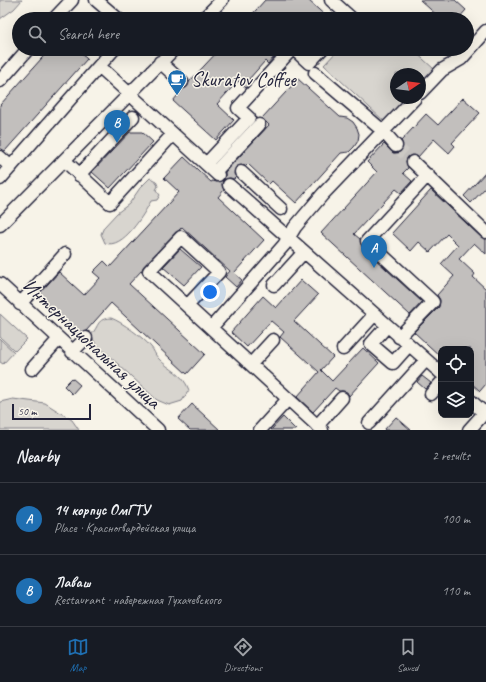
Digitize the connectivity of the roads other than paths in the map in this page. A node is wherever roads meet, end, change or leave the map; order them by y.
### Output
1 (72, 0) edge
2 (96, 0) edge
3 (222, 0) edge
4 (333, 0) edge
5 (61, 12) edge
6 (110, 12) edge
7 (210, 12) edge
8 (345, 12) edge
9 (486, 31) edge
10 (474, 44) edge
11 (22, 56) edge
12 (108, 56) edge
13 (166, 56) edge
14 (286, 56) edge
15 (301, 56) edge
16 (316, 56) edge
17 (464, 56) edge
18 (160, 62) junction
19 (99, 66) junction
20 (315, 73) dead end
21 (0, 81) edge
22 (182, 82) dead end
23 (426, 87) edge
24 (130, 94) junction
25 (409, 104) edge
26 (133, 116) dead end
27 (259, 125) dead end
28 (383, 131) junction
29 (173, 134) junction
30 (396, 146) tunnel mouth
31 (0, 157) edge
32 (64, 160) junction
33 (413, 162) tunnel mouth
34 (11, 167) junction
35 (213, 171) junction
36 (241, 172) tunnel mouth
37 (80, 175) junction
38 (428, 175) junction
39 (0, 179) edge
40 (228, 185) dead end
41 (260, 190) junction
42 (248, 203) junction
43 (281, 209) dead end
44 (0, 225) edge
45 (486, 232) edge
46 (288, 238) junction
47 (304, 252) junction
48 (65, 254) dead end
49 (0, 284) edge
50 (274, 285) dead end
51 (20, 304) junction
52 (187, 306) junction
53 (374, 315) junction
54 (387, 326) junction
55 (211, 328) junction
56 (399, 336) junction
57 (86, 338) dead end
58 (58, 340) junction
59 (273, 340) dead end
60 (409, 345) junction
61 (343, 349) dead end
62 (72, 352) junction
63 (426, 360) junction
64 (251, 364) junction
65 (32, 368) dead end
66 (438, 371) edge
67 (438, 386) edge
68 (431, 394) dead end
69 (288, 398) junction
70 (342, 398) dead end
71 (474, 404) edge
72 (485, 412) edge
73 (369, 423) dead end
74 (319, 428) edge
75 (158, 430) edge
76 (260, 430) edge
77 (470, 430) edge

1 - 5 street
2 - 6 street
3 - 7 street
4 - 8 street
9 - 10 street
11 - 21 street
12 - 19 street
13 - 18 street
14 - 35 street
15 - 16 street
17 - 23 street
18 - 22 street
18 - 24 street
19 - 24 street
19 - 34 street
20 - 28 street
24 - 29 street
24 - 32 street
25 - 28 street
26 - 37 street
27 - 35 street
28 - 30 street
28 - 46 street
29 - 35 street
29 - 37 street
31 - 34 street
32 - 37 street
32 - 44 street
33 - 38 street
34 - 39 street
36 - 41 street
38 - 45 street
38 - 56 street
40 - 42 street
41 - 42 street
41 - 43 street
42 - 46 street
46 - 47 street
46 - 55 street
47 - 50 street
47 - 53 street
48 - 51 street
49 - 51 street, Интернациональная улица
51 - 58 street, Интернациональная улица
52 - 52 street
52 - 55 street
53 - 54 street
53 - 61 street
54 - 56 street
54 - 60 street
55 - 64 street
56 - 60 street
57 - 62 street
58 - 62 street, Интернациональная улица
58 - 65 street
59 - 64 street
60 - 63 street
62 - 75 street, Интернациональная улица
63 - 66 street
63 - 73 street
64 - 69 street
67 - 68 street
69 - 74 street
69 - 76 street
70 - 74 street
71 - 72 street
72 - 77 street

